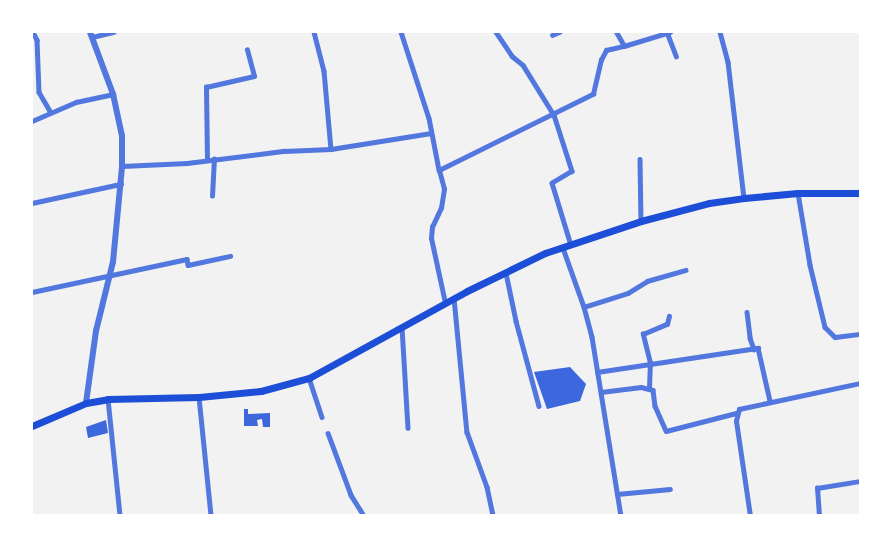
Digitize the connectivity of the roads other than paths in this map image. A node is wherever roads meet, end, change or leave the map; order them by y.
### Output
1 (33, 32) edge
2 (113, 32) edge
3 (314, 32) edge
4 (401, 32) edge
5 (495, 32) edge
6 (559, 32) edge
7 (616, 32) edge
8 (669, 32) edge
9 (720, 32) edge
10 (91, 34) edge
11 (552, 35) dead end
12 (624, 46) junction
13 (247, 50) dead end
14 (676, 56) dead end
15 (113, 94) junction
16 (50, 111) junction
17 (554, 115) junction
18 (32, 121) edge
19 (431, 132) junction
20 (331, 149) junction
21 (214, 159) junction
22 (640, 159) dead end
23 (207, 160) junction
24 (122, 165) junction
25 (439, 170) junction
26 (121, 184) junction
27 (798, 193) junction
28 (861, 193) edge
29 (212, 196) dead end
30 (744, 198) junction
31 (32, 203) edge
32 (641, 221) junction
33 (571, 245) junction
34 (562, 248) junction
35 (230, 256) dead end
36 (685, 270) dead end
37 (506, 273) junction
38 (110, 275) junction
39 (32, 292) edge
40 (454, 298) junction
41 (445, 303) junction
42 (584, 307) junction
43 (747, 312) dead end
44 (669, 316) dead end
45 (402, 327) junction
46 (861, 334) edge
47 (754, 349) junction
48 (650, 363) junction
49 (597, 372) junction
50 (309, 378) junction
51 (861, 383) edge
52 (649, 389) junction
53 (601, 392) junction
54 (199, 397) junction
55 (108, 399) junction
56 (770, 401) junction
57 (86, 403) junction
58 (539, 406) dead end
59 (736, 413) junction
60 (322, 417) dead end
61 (32, 426) edge
62 (408, 428) dead end
63 (328, 434) dead end
64 (861, 481) edge
65 (670, 489) dead end
66 (617, 494) junction
67 (120, 516) edge
68 (211, 516) edge
69 (364, 516) edge
70 (493, 516) edge
71 (621, 516) edge
72 (750, 516) edge
73 (819, 516) edge

1 - 16 street
2 - 10 street
3 - 20 street
4 - 19 street
5 - 17 street
6 - 11 street
7 - 12 street
8 - 12 street
8 - 14 street
9 - 30 street
10 - 15 street
12 - 17 street
13 - 23 street
15 - 16 street
15 - 24 street
16 - 18 street
17 - 25 street
17 - 33 street
19 - 20 street
19 - 25 street
20 - 21 street
21 - 23 street
21 - 29 street
22 - 32 street
23 - 24 street
24 - 26 street
25 - 41 street
26 - 31 street
26 - 38 street
27 - 28 main road
27 - 30 main road
27 - 46 street
30 - 32 main road
32 - 33 main road
33 - 34 main road
34 - 37 main road
34 - 42 street
35 - 38 street
36 - 42 street
37 - 40 main road
37 - 58 street
38 - 39 street
38 - 57 street
40 - 41 main road
40 - 70 street
41 - 45 main road
42 - 49 street
43 - 47 street
44 - 48 street
45 - 50 main road
45 - 62 street
47 - 48 street
47 - 56 street
48 - 49 street
48 - 52 street
49 - 53 street
50 - 54 main road
50 - 60 street
51 - 56 street
52 - 53 street
52 - 59 street
53 - 66 street
54 - 55 main road
54 - 68 street
55 - 57 main road
55 - 67 street
56 - 59 street
57 - 61 main road
59 - 72 street
63 - 69 street
64 - 73 street
65 - 66 street
66 - 71 street

